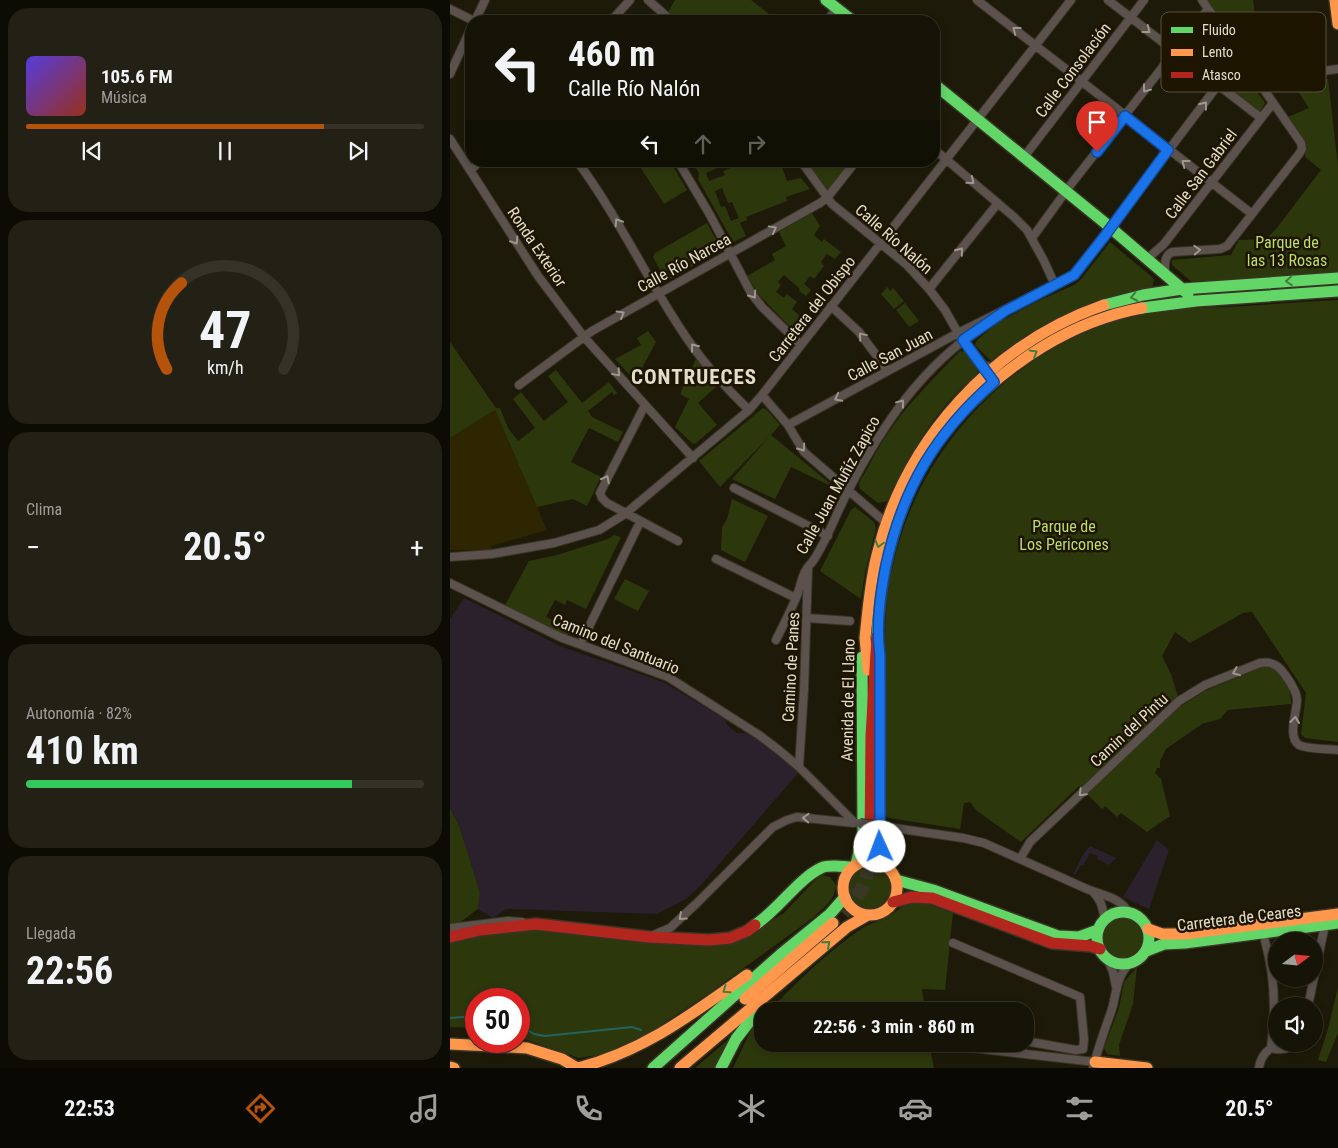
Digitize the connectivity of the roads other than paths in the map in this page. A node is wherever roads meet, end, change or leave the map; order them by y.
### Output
1 (485, 0) edge
2 (630, 0) edge
3 (648, 0) edge
4 (826, 0) edge
5 (977, 0) edge
6 (1070, 0) edge
7 (1108, 0) edge
8 (1144, 0) edge
9 (1202, 0) edge
10 (1335, 0) edge
11 (837, 8) junction
12 (450, 9) edge
13 (1208, 9) junction
14 (1206, 12) edge
15 (1210, 12) edge
16 (477, 15) edge
17 (616, 15) edge
18 (665, 15) edge
19 (832, 15) edge
20 (846, 15) edge
21 (465, 16) edge
22 (1130, 17) junction
23 (1338, 24) edge
24 (465, 41) edge
25 (1161, 41) edge
26 (1035, 45) junction
27 (1161, 70) edge
28 (450, 74) edge
29 (1082, 83) junction
30 (940, 89) edge
31 (1213, 92) edge
32 (1227, 92) edge
33 (1266, 92) edge
34 (1274, 103) junction
35 (1125, 116) junction
36 (977, 118) junction
37 (1261, 118) junction
38 (450, 138) edge
39 (1168, 150) junction
40 (940, 154) edge
41 (1024, 157) junction
42 (945, 159) junction
43 (465, 161) edge
44 (940, 165) edge
45 (469, 167) edge
46 (474, 167) edge
47 (581, 167) edge
48 (681, 167) edge
49 (805, 167) edge
50 (851, 167) edge
51 (939, 167) edge
52 (471, 170) junction
53 (1212, 183) junction
54 (1066, 191) junction
55 (827, 198) junction
56 (998, 203) junction
57 (1252, 214) junction
58 (1111, 227) junction
59 (1032, 238) junction
60 (880, 243) junction
61 (1164, 244) junction
62 (1172, 252) junction
63 (730, 253) junction
64 (1148, 258) junction
65 (1164, 272) junction
66 (1338, 278) edge
67 (1055, 285) junction
68 (929, 289) junction
69 (1182, 289) junction
70 (1338, 290) edge
71 (1158, 292) junction
72 (658, 293) junction
73 (1204, 300) junction
74 (831, 306) junction
75 (584, 337) junction
76 (961, 337) junction
77 (939, 344) junction
78 (801, 345) junction
79 (944, 356) junction
80 (888, 371) junction
81 (990, 372) junction
82 (519, 385) dead end
83 (762, 395) junction
84 (645, 405) junction
85 (749, 410) junction
86 (788, 425) junction
87 (693, 458) junction
88 (734, 488) dead end
89 (848, 490) junction
90 (625, 514) junction
91 (640, 522) junction
92 (886, 522) junction
93 (828, 536) junction
94 (678, 541) dead end
95 (450, 556) edge
96 (716, 558) dead end
97 (808, 568) junction
98 (450, 583) edge
99 (796, 598) junction
100 (806, 618) junction
101 (850, 621) dead end
102 (877, 636) junction
103 (865, 638) junction
104 (584, 639) dead end
105 (776, 640) dead end
106 (872, 736) junction
107 (1338, 750) edge
108 (799, 767) junction
109 (857, 823) junction
110 (870, 844) tunnel mouth
111 (1020, 859) junction
112 (885, 865) junction
113 (854, 866) junction
114 (810, 875) junction
115 (896, 880) junction
116 (1093, 892) junction
117 (845, 893) junction
118 (893, 902) junction
119 (1128, 912) junction
120 (842, 913) tunnel mouth
121 (868, 914) junction
122 (1338, 914) edge
123 (1105, 919) junction
124 (1338, 923) edge
125 (536, 924) junction
126 (1325, 925) junction
127 (450, 928) edge
128 (1338, 928) edge
129 (1148, 929) junction
130 (1098, 930) junction
131 (450, 937) edge
132 (649, 937) junction
133 (1265, 941) dead end
134 (952, 943) dead end
135 (1100, 949) junction
136 (1146, 951) junction
137 (781, 954) junction
138 (1107, 958) junction
139 (1130, 963) junction
140 (775, 989) junction
141 (1116, 989) junction
142 (1274, 997) edge
143 (1310, 997) edge
144 (1034, 1042) edge
145 (450, 1044) edge
146 (694, 1050) junction
147 (1268, 1050) edge
148 (998, 1052) edge
149 (722, 1065) edge
150 (1094, 1065) edge
151 (450, 1067) edge
152 (454, 1068) edge
153 (578, 1068) edge
154 (654, 1068) edge
155 (660, 1068) edge
156 (668, 1068) edge
157 (681, 1068) edge
158 (1148, 1068) edge
159 (1259, 1068) edge

1 - 16 street
2 - 17 street
3 - 18 street
4 - 11 main road
26 -> 5 street
6 - 26 street, Carretera del Obispo
7 - 22 street
8 - 22 street, Calle Consolación
9 - 13 street
10 - 23 main road
11 - 19 street
11 - 20 main road
12 - 21 street
13 - 14 street
13 - 15 street
22 -> 25 street
22 - 29 street, Calle Consolación
24 - 28 street
26 - 29 street
26 - 36 street, Carretera del Obispo
27 -> 35 street
29 - 35 street
29 - 41 street, Calle Consolación
30 - 36 main road
39 -> 31 street, Calle San Juan
32 - 37 street
33 - 34 street
34 - 37 street, Calle San Gabriel
34 - 57 street
35 - 39 street
35 - 54 street
36 - 41 main road
36 - 42 street, Carretera del Obispo
37 - 53 street, Calle San Gabriel
38 - 43 street, Ronda Exterior
53 -> 39 street
39 - 58 street, Calle San Juan
40 - 42 street
41 - 54 main road
42 - 44 street, Carretera del Obispo
42 -> 56 street
45 - 52 street, Ronda Exterior
46 - 52 street
72 -> 47 street
48 - 63 street
49 - 55 street, Calle Río Nalón
50 - 55 street, Calle Río Narcea
51 - 60 street, Carretera del Obispo
52 -> 75 street, Ronda Exterior
53 - 57 street
53 - 61 street, Calle San Gabriel
54 - 58 main road
54 - 59 street
55 - 60 street, Calle Río Nalón
63 -> 55 street, Calle Río Narcea
56 - 59 street
68 -> 56 street
62 -> 57 street
58 - 64 main road
58 - 67 street, Calle San Juan
59 - 67 street
60 - 68 street, Calle Río Nalón
60 - 74 street, Carretera del Obispo
61 - 62 street
61 - 64 street, Calle San Gabriel
62 - 65 street
63 - 72 street, Calle Río Narcea
63 -> 78 street
64 - 65 main road
65 - 69 main road
65 - 71 main road
66 -> 69 main road, Avenida de El Llano
67 - 76 street, Calle San Juan
68 - 76 street, Calle Río Nalón
69 - 71 main road, Avenida de El Llano
69 - 73 main road
70 - 73 main road, Avenida de El Llano
71 -> 81 main road, Avenida de El Llano
75 -> 72 street, Calle Río Narcea
85 -> 72 street
81 -> 73 main road, Avenida de El Llano
74 - 78 street, Carretera del Obispo
80 -> 74 street
75 - 82 street, Calle Río Narcea
75 -> 84 street, Ronda Exterior
76 - 77 street, Calle San Juan
76 - 79 street, Calle Juan Muñíz Zapico
76 - 81 street, Calle Río Nalón
77 - 79 street
77 - 80 street, Calle San Juan
78 - 83 street, Carretera del Obispo
89 -> 79 street, Calle Juan Muñíz Zapico
80 -> 86 street, Calle San Juan
81 - 92 main road, Avenida de El Llano
81 - 102 main road, Avenida de El Llano
83 - 85 street, Carretera del Obispo
83 - 86 street
84 - 87 street, Ronda Exterior
90 -> 84 street
85 - 87 street, Carretera del Obispo
86 -> 89 street
87 - 90 street, Carretera del Obispo
88 - 93 street
89 - 92 street
89 - 93 street, Calle Juan Muñíz Zapico
90 - 91 street
90 - 95 street, Carretera del Obispo
91 - 94 street
91 - 104 street
92 -> 103 main road, Avenida de El Llano
93 - 97 street, Calle Juan Muñíz Zapico
96 - 99 street
97 - 99 street, Calle Juan Muñíz Zapico
97 - 100 street, Camino de Panes
98 - 108 street, Camino del Santuario
99 - 105 street, Calle Juan Muñíz Zapico
100 - 101 street
100 - 108 street, Camino de Panes
102 - 106 main road
102 - 112 main road, Avenida de El Llano
103 - 106 main road
103 - 113 main road, Avenida de El Llano
106 - 110 main road
107 -> 111 street, Camin del Pintu
108 - 109 street, Camino del Santuario
109 - 111 street, bridge
109 -> 132 street
111 - 116 street
112 - 113 main road
112 - 115 main road
113 - 114 main road
113 - 117 main road
114 - 117 main road
114 - 132 main road
115 - 118 main road
115 - 130 main road
116 - 119 street
116 - 123 street
117 - 121 main road
117 - 137 main road
118 - 121 main road
118 - 135 main road
119 - 123 main road
119 - 129 main road
120 - 146 main road
140 -> 121 main road
122 - 129 main road, Carretera de Ceares
123 - 130 main road
124 - 126 main road, Carretera de Ceares
125 - 127 street
125 - 131 main road
125 - 132 main road
126 - 128 street
126 - 136 main road, Carretera de Ceares
126 - 143 street
129 - 136 main road
130 - 135 main road
133 - 142 street
134 - 144 street
135 - 138 main road
136 - 139 main road
137 -> 153 main road
137 - 154 main road
138 - 139 main road
138 - 141 street
139 - 141 street
140 - 146 main road
140 - 149 main road
141 - 150 street
145 - 153 main road
146 - 155 main road
146 - 156 main road
146 - 157 main road
147 - 159 street
148 - 150 street
150 - 158 main road
151 - 152 main road

